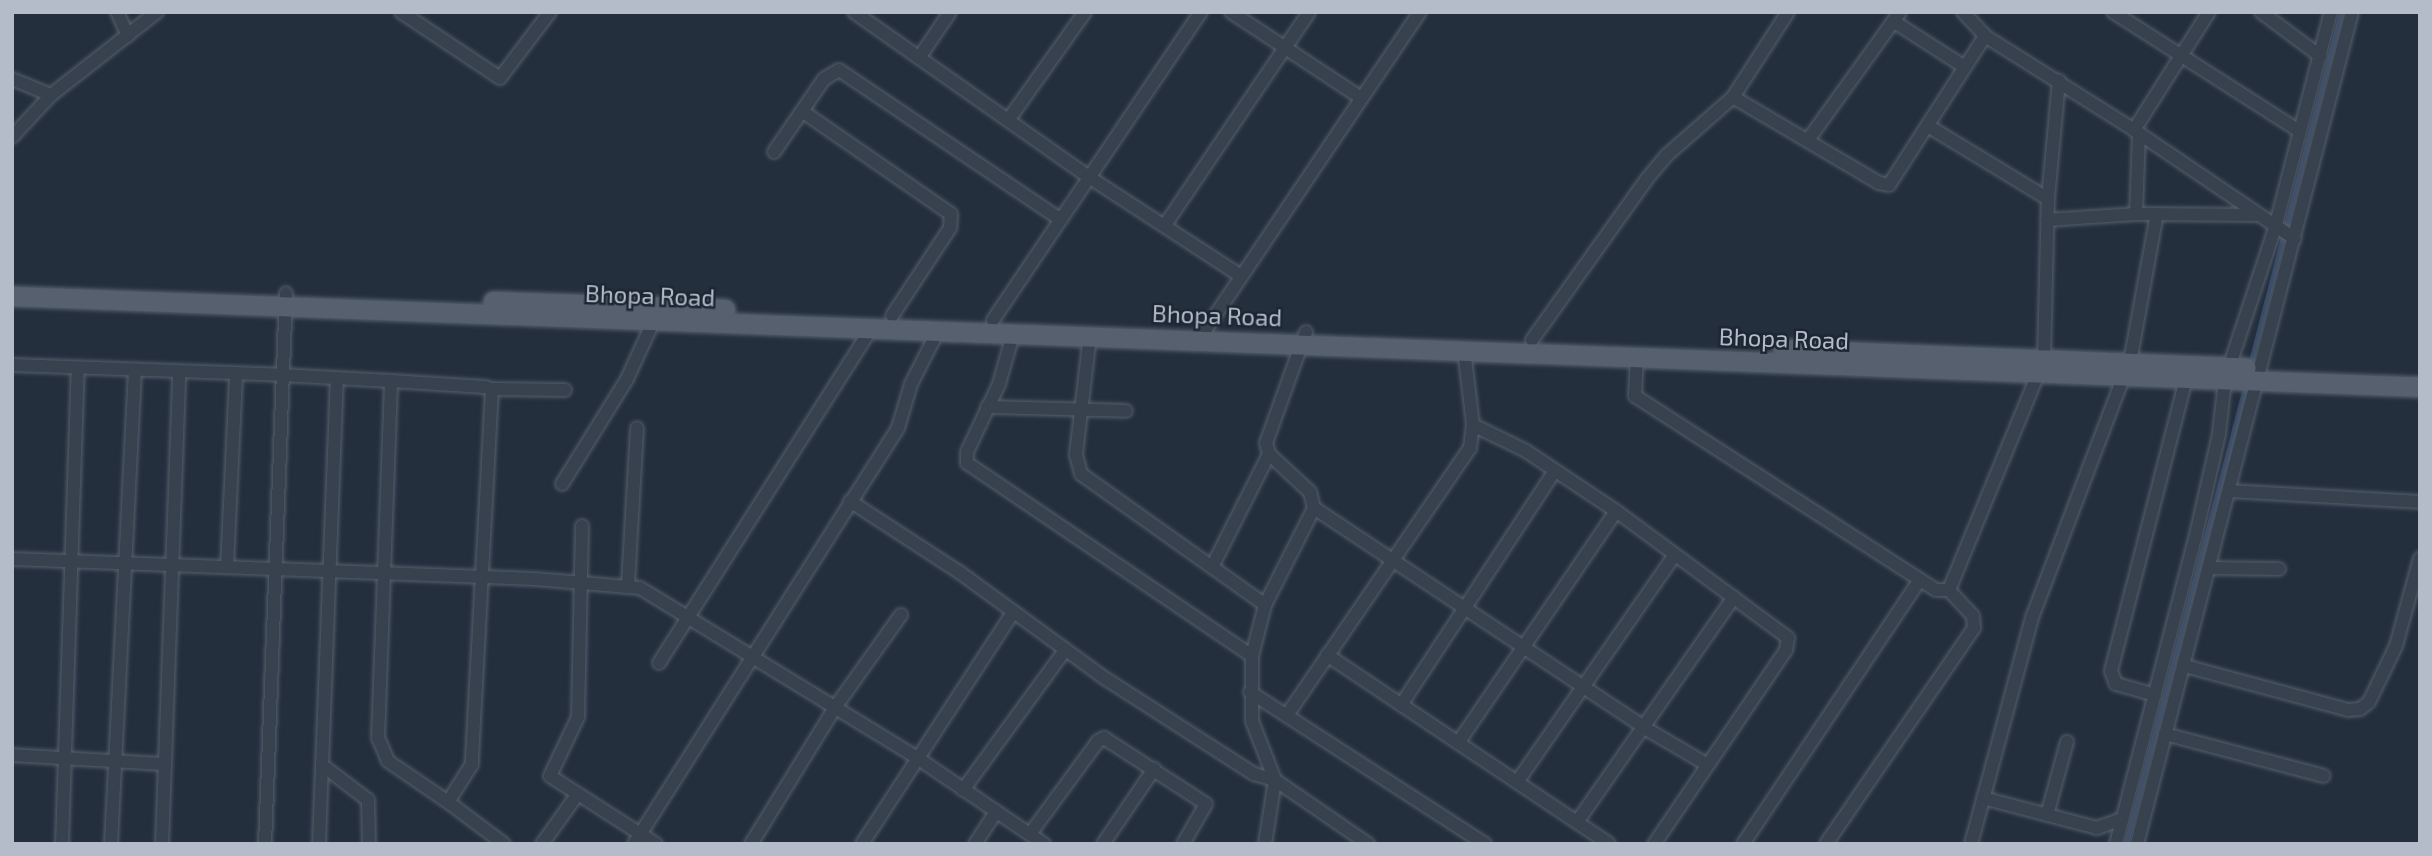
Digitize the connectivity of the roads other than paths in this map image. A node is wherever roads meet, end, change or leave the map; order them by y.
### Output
1 (117, 12) edge
2 (157, 12) edge
3 (401, 12) edge
4 (550, 12) edge
5 (854, 12) edge
6 (950, 12) edge
7 (1086, 12) edge
8 (1201, 12) edge
9 (1231, 12) edge
10 (1309, 12) edge
11 (1420, 12) edge
12 (1788, 12) edge
13 (1963, 12) edge
14 (2113, 12) edge
15 (2209, 12) edge
16 (2261, 12) edge
17 (2331, 12) edge
18 (2352, 12) edge
19 (1896, 17) edge
20 (128, 36) junction
21 (1985, 36) junction
22 (1284, 50) junction
23 (2178, 56) junction
24 (2320, 56) junction
25 (919, 58) junction
26 (1964, 66) junction
27 (12, 79) edge
28 (2059, 81) junction
29 (51, 95) junction
30 (1733, 97) junction
31 (1361, 98) junction
32 (802, 111) junction
33 (1009, 119) junction
34 (1928, 126) junction
35 (2137, 131) junction
36 (2300, 131) junction
37 (12, 137) edge
38 (1808, 140) junction
39 (774, 152) dead end
40 (1089, 177) junction
41 (2048, 199) junction
42 (2136, 214) junction
43 (2157, 214) junction
44 (2260, 215) junction
45 (1060, 219) junction
46 (2047, 220) junction
47 (1165, 225) junction
48 (2285, 234) junction
49 (1241, 276) junction
50 (12, 285) edge
51 (12, 296) edge
52 (286, 300) junction
53 (892, 316) junction
54 (654, 320) junction
55 (993, 320) junction
56 (872, 328) junction
57 (939, 329) junction
58 (1206, 329) junction
59 (1014, 331) junction
60 (1090, 335) junction
61 (1306, 337) junction
62 (1532, 340) junction
63 (1464, 349) junction
64 (1637, 357) junction
65 (12, 365) edge
66 (2041, 366) junction
67 (78, 368) junction
68 (2127, 369) junction
69 (135, 370) junction
70 (179, 372) junction
71 (236, 373) junction
72 (281, 374) junction
73 (2420, 374) edge
74 (2243, 375) junction
75 (337, 378) junction
76 (2186, 379) junction
77 (391, 381) junction
78 (2420, 387) edge
79 (492, 390) junction
80 (565, 390) dead end
81 (988, 407) junction
82 (1081, 409) junction
83 (1126, 411) dead end
84 (1473, 425) junction
85 (637, 428) dead end
86 (1269, 454) junction
87 (1555, 471) junction
88 (562, 484) dead end
89 (2231, 491) junction
90 (850, 501) junction
91 (2420, 502) edge
92 (1314, 508) junction
93 (1616, 510) junction
94 (582, 526) dead end
95 (1674, 556) junction
96 (2420, 558) edge
97 (12, 559) edge
98 (1394, 560) junction
99 (75, 561) junction
100 (122, 561) junction
101 (175, 564) junction
102 (227, 567) junction
103 (1212, 568) junction
104 (2210, 568) junction
105 (278, 569) junction
106 (2279, 569) dead end
107 (331, 570) junction
108 (385, 574) junction
109 (482, 579) junction
110 (1920, 580) junction
111 (581, 583) junction
112 (628, 585) junction
113 (1949, 590) junction
114 (1734, 597) junction
115 (1265, 605) junction
116 (1464, 606) junction
117 (1013, 612) junction
118 (687, 615) junction
119 (901, 615) dead end
120 (1522, 645) junction
121 (1065, 650) junction
122 (751, 655) junction
123 (1327, 655) junction
124 (1252, 656) junction
125 (659, 663) dead end
126 (2185, 666) junction
127 (1582, 687) junction
128 (1250, 692) junction
129 (2155, 695) junction
130 (1401, 705) junction
131 (836, 706) junction
132 (1287, 715) junction
133 (1643, 727) junction
134 (2165, 734) junction
135 (2067, 742) dead end
136 (1458, 743) junction
137 (12, 755) edge
138 (66, 757) junction
139 (916, 757) junction
140 (114, 760) junction
141 (166, 764) junction
142 (1706, 764) junction
143 (322, 765) junction
144 (1154, 769) junction
145 (2324, 776) dead end
146 (1275, 780) junction
147 (1517, 782) junction
148 (963, 790) junction
149 (577, 795) junction
150 (1983, 797) junction
151 (448, 802) junction
152 (996, 812) junction
153 (2047, 815) junction
154 (2122, 819) junction
155 (1577, 822) junction
156 (1030, 834) junction
157 (637, 839) edge
158 (1746, 843) edge
159 (62, 844) edge
160 (111, 844) edge
161 (162, 844) edge
162 (265, 844) edge
163 (319, 844) edge
164 (369, 844) edge
165 (504, 844) edge
166 (542, 844) edge
167 (656, 844) edge
168 (751, 844) edge
169 (862, 844) edge
170 (975, 844) edge
171 (1044, 844) edge
172 (1103, 844) edge
173 (1183, 844) edge
174 (1265, 844) edge
175 (1368, 844) edge
176 (1485, 844) edge
177 (1609, 844) edge
178 (1654, 844) edge
179 (1826, 844) edge
180 (1971, 844) edge
181 (2116, 844) edge
182 (2137, 844) edge

1 - 20 street
2 - 20 street
3 - 4 street
5 - 25 street
6 - 25 street
7 - 33 street
8 - 40 street
9 - 22 street
10 - 22 street
11 - 31 street
12 - 30 street
13 - 21 street
14 - 23 street
15 - 23 street
16 - 24 street
17 - 24 street
18 - 48 street
19 - 26 street
19 - 38 street
20 - 29 street
21 - 26 street
21 - 28 street
22 - 31 street
22 - 47 street
23 - 35 street
23 - 36 street
24 - 36 street
25 - 33 street
26 - 34 street
27 - 29 street
28 - 35 street
28 - 41 street
29 - 37 street
30 - 38 street
30 - 62 street
31 - 49 street
32 - 39 street
32 - 45 street
32 - 53 street
33 - 40 street
34 - 38 street
34 - 41 street
35 - 42 street
35 - 44 street
36 - 48 street
40 - 45 street
40 - 47 street
41 - 46 street
42 - 43 street
42 - 46 street
43 - 44 street
43 - 68 street
44 - 48 street
45 - 55 street
46 - 66 street
47 - 49 street
48 - 74 street
48 - 74 street
49 - 58 street
50 - 52 main road, Bhopa Road
51 - 52 main road, Bhopa Road
52 - 53 main road, Bhopa Road
52 - 54 main road, Bhopa Road
52 - 72 street
53 - 55 main road, Bhopa Road
54 - 56 main road, Bhopa Road
54 - 88 street
55 - 58 main road, Bhopa Road
56 - 57 main road, Bhopa Road
56 - 118 street
57 - 59 main road, Bhopa Road
57 - 90 street
58 - 61 main road, Bhopa Road
59 - 60 main road, Bhopa Road
59 - 81 street
60 - 61 main road, Bhopa Road
60 - 82 street
61 - 62 main road, Bhopa Road
61 - 63 main road, Bhopa Road
61 - 86 street
62 - 66 main road, Bhopa Road
63 - 64 main road, Bhopa Road
63 - 84 street
64 - 66 main road, Bhopa Road
64 - 110 street
65 - 67 street
66 - 68 main road, Bhopa Road
66 - 113 street
67 - 69 street
67 - 99 street
68 - 74 main road, Bhopa Road
68 - 76 main road, Bhopa Road
68 - 150 street
69 - 70 street
69 - 100 street
70 - 71 street
70 - 101 street
71 - 72 street
71 - 102 street
72 - 75 street
72 - 105 street
73 - 74 main road, Bhopa Road
74 - 76 main road, Bhopa Road
74 - 78 main road, Bhopa Road
74 - 89 street
74 - 129 street
75 - 77 street
75 - 107 street
76 - 129 street
77 - 79 street
77 - 108 street
79 - 80 street
79 - 109 street
81 - 82 street
81 - 124 street
82 - 83 street
82 - 103 street
84 - 87 street
84 - 98 street
85 - 112 street
86 - 92 street
86 - 103 street
87 - 93 street
87 - 116 street
89 - 91 street
89 - 104 street
90 - 117 street
90 - 122 street
92 - 98 street
92 - 115 street
93 - 95 street
93 - 120 street
94 - 111 street
95 - 114 street
95 - 127 street
96 - 126 street
97 - 99 street
98 - 116 street
98 - 123 street
99 - 100 street
99 - 138 street
100 - 101 street
100 - 140 street
101 - 102 street
101 - 141 street
102 - 105 street
103 - 115 street
104 - 106 street
104 - 126 street
105 - 107 street
105 - 162 street
107 - 108 street
107 - 143 street
108 - 109 street
108 - 151 street
109 - 111 street
109 - 151 street
110 - 113 street
110 - 158 street
111 - 112 street
111 - 149 street
112 - 118 street
113 - 179 street
114 - 133 street
114 - 142 street
115 - 124 street
116 - 120 street
116 - 130 street
117 - 121 street
117 - 139 street
118 - 122 street
118 - 125 street
119 - 131 street
120 - 127 street
120 - 136 street
121 - 146 street
121 - 148 street
122 - 131 street
122 - 157 street
123 - 130 street
123 - 132 street
124 - 128 street
126 - 134 street
127 - 133 street
127 - 147 street
128 - 132 street
128 - 146 street
129 - 154 street
130 - 136 street
131 - 139 street
131 - 168 street
132 - 176 street
133 - 142 street
133 - 155 street
134 - 145 street
134 - 182 street
135 - 153 street
136 - 147 street
137 - 138 street
138 - 140 street
138 - 159 street
139 - 148 street
139 - 169 street
140 - 141 street
140 - 160 street
141 - 161 street
142 - 178 street
143 - 163 street
143 - 164 street
144 - 156 street
144 - 172 street
144 - 173 street
146 - 174 street
146 - 175 street
147 - 155 street
148 - 152 street
149 - 157 street
149 - 166 street
150 - 153 street
150 - 180 street
151 - 165 street
152 - 156 street
152 - 170 street
153 - 154 street
154 - 181 street
155 - 177 street
156 - 171 street
157 - 167 street

